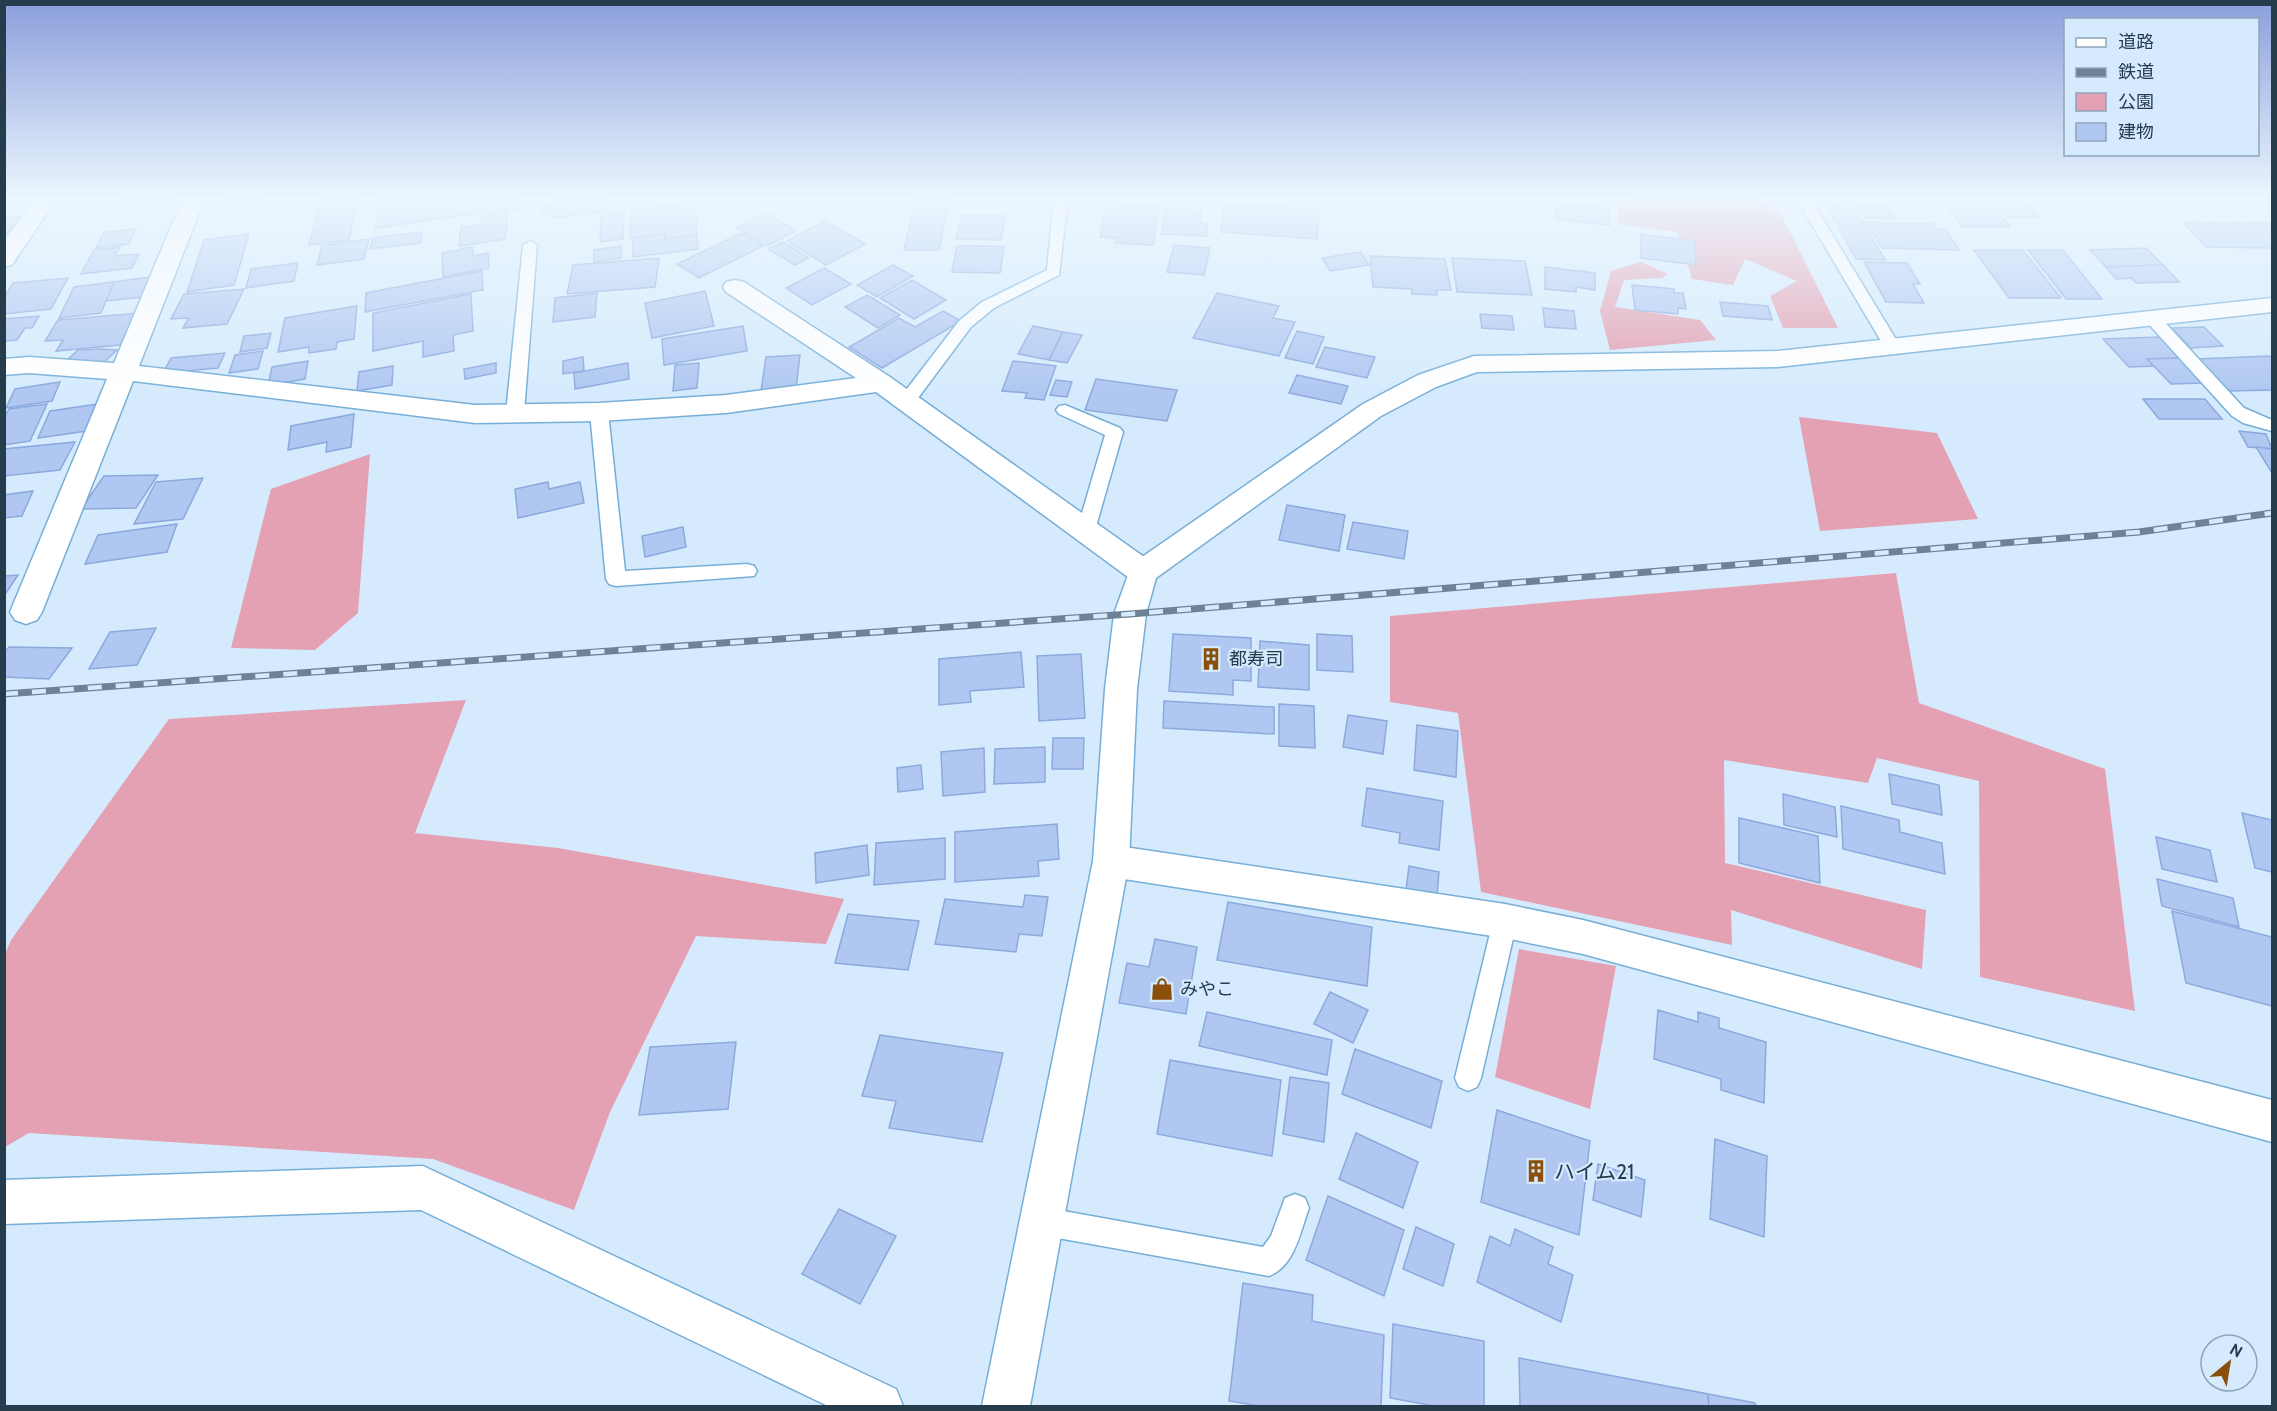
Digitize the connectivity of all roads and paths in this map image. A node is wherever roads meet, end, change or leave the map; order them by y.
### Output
1 (167, 264) edge
2 (528, 264) edge
3 (1055, 264) edge
4 (1843, 264) edge
5 (735, 287) dead end
6 (2272, 305) edge
7 (2151, 317) junction
8 (1892, 345) junction
9 (4, 367) edge
10 (122, 372) junction
11 (881, 383) junction
12 (906, 402) junction
13 (1065, 410) dead end
14 (599, 412) junction
15 (515, 413) junction
16 (2272, 426) edge
17 (1086, 530) junction
18 (747, 571) dead end
19 (1143, 572) junction
20 (26, 612) dead end
21 (1111, 861) junction
22 (1505, 921) junction
23 (1468, 1078) dead end
24 (2272, 1121) edge
25 (4, 1202) edge
26 (1295, 1208) dead end
27 (1041, 1221) junction
28 (879, 1407) edge
29 (1006, 1407) edge

1 - 10 street
2 - 15 lane
3 - 12 lane
4 - 8 lane
5 - 11 street
6 - 7 street
7 - 8 street
7 - 16 lane
8 - 19 street
9 - 10 street
10 - 15 street
10 - 20 street
11 - 12 street
11 - 14 street
12 - 17 street
13 - 17 lane
14 - 15 street
14 - 18 lane
17 - 19 street
19 - 21 street
21 - 22 street
21 - 27 street
22 - 23 lane
22 - 24 street
25 - 28 street
26 - 27 lane
27 - 29 street

